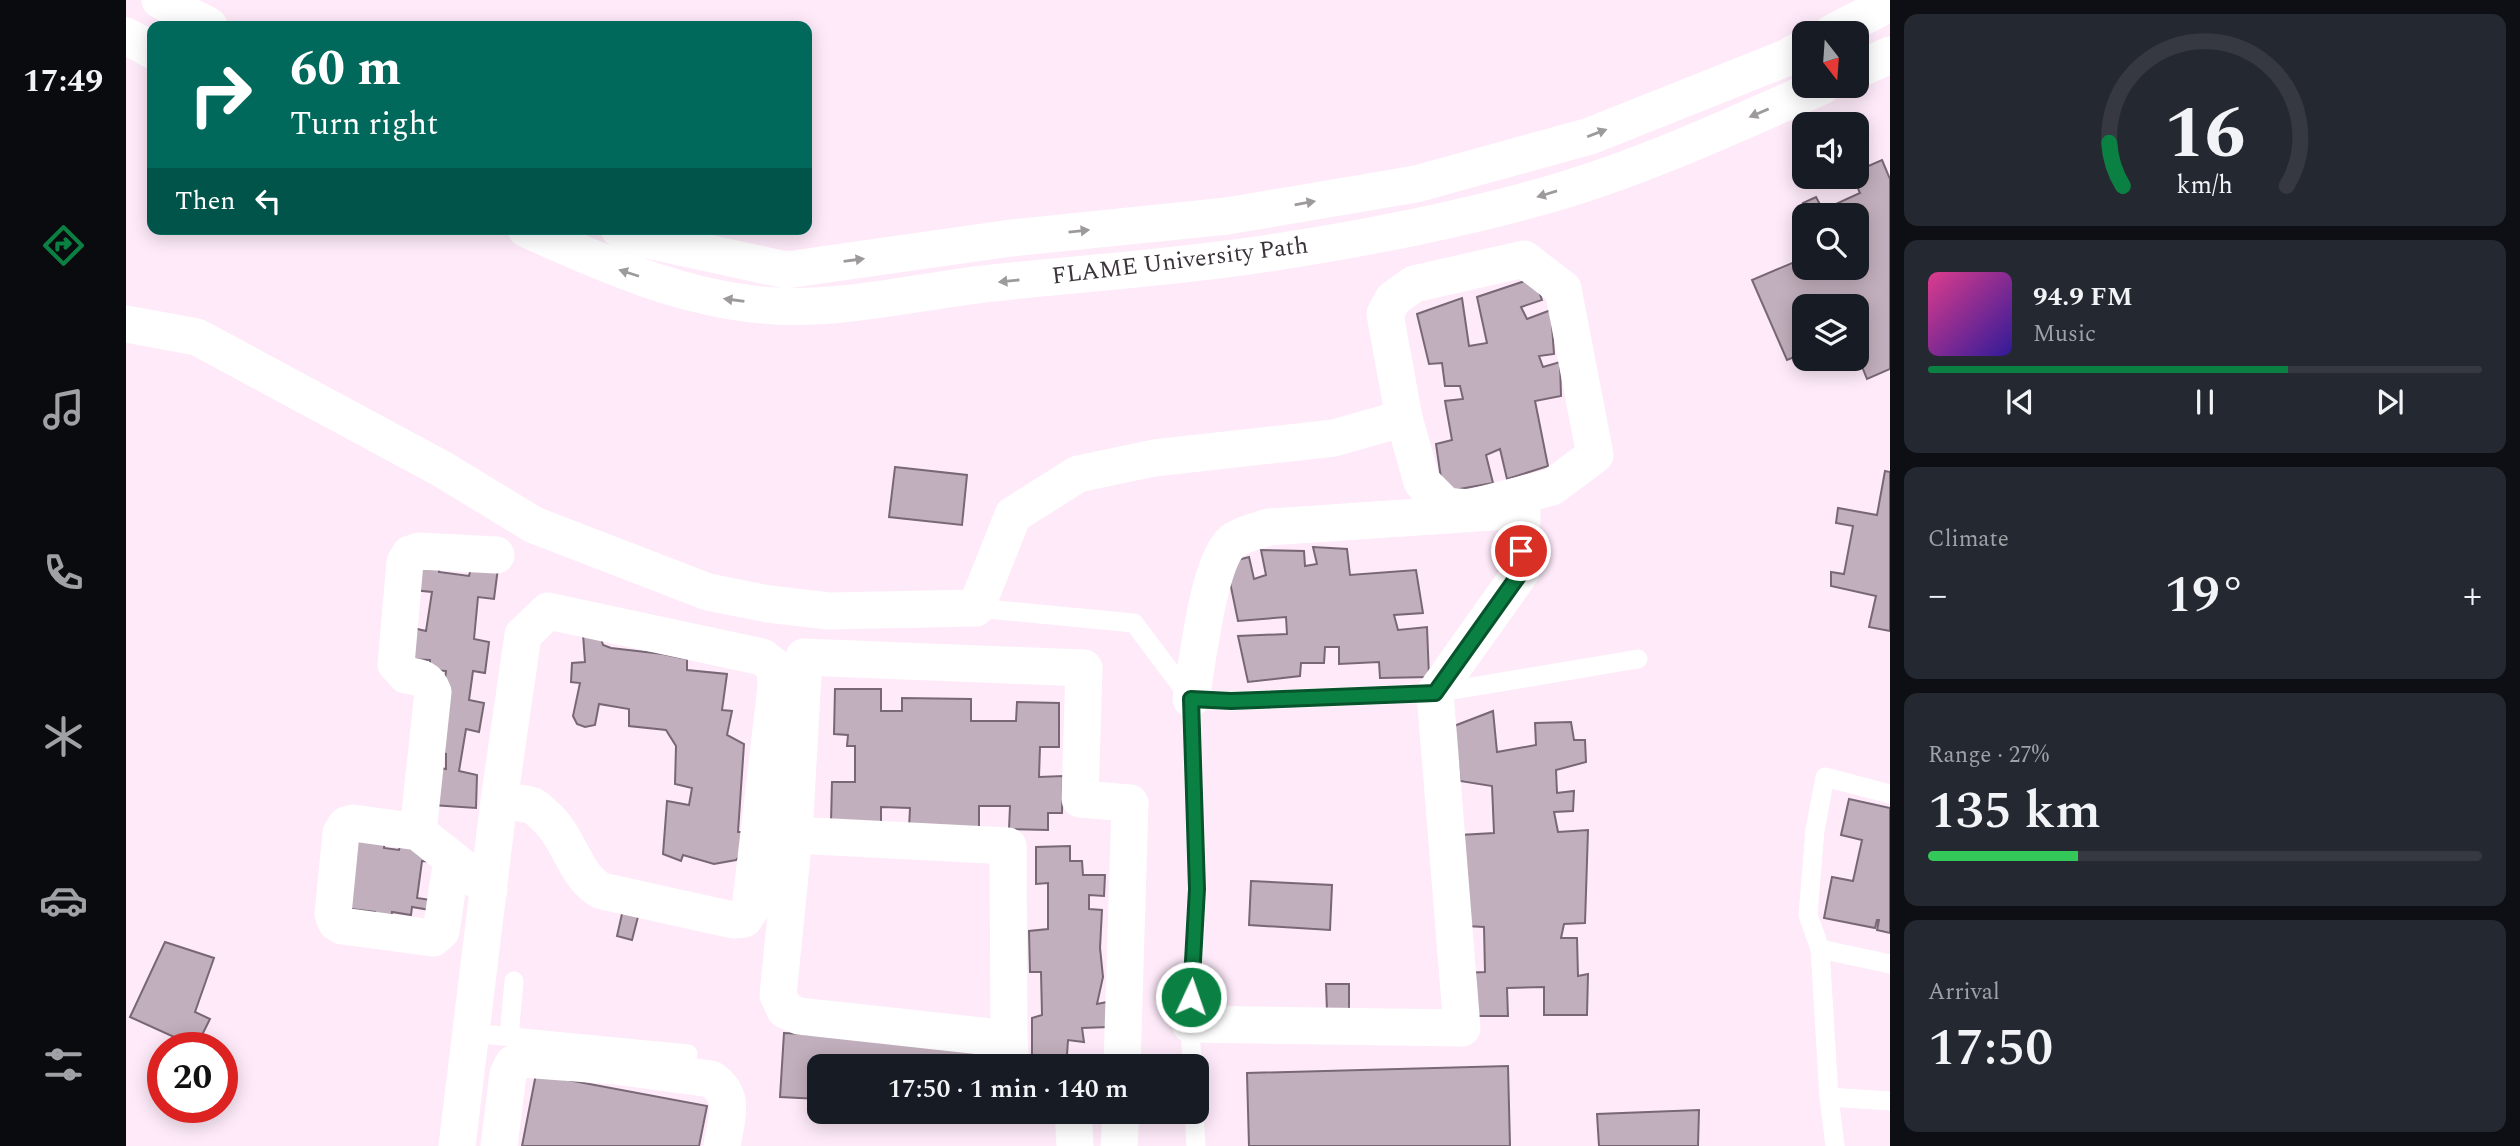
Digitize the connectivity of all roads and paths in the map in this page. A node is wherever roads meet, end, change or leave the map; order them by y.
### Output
1 (160, 0) edge
2 (1890, 3) edge
3 (200, 21) edge
4 (1855, 21) edge
5 (126, 36) edge
6 (147, 47) edge
7 (1792, 55) edge
8 (1890, 55) edge
9 (1869, 65) edge
10 (1794, 98) edge
11 (539, 235) edge
12 (633, 235) edge
13 (786, 270) junction
14 (790, 306) junction
15 (126, 324) edge
16 (1404, 418) junction
17 (496, 555) dead end
18 (976, 608) junction
19 (1638, 659) dead end
20 (1435, 693) junction
21 (1191, 699) junction
22 (1890, 794) edge
23 (499, 801) junction
24 (418, 832) junction
25 (794, 835) junction
26 (452, 859) junction
27 (489, 890) junction
28 (1820, 949) junction
29 (1890, 964) edge
30 (514, 981) dead end
31 (1190, 1024) junction
32 (472, 1033) junction
33 (509, 1037) junction
34 (1010, 1052) edge
35 (688, 1054) dead end
36 (1122, 1054) edge
37 (1191, 1054) edge
38 (1829, 1097) junction
39 (1890, 1101) edge
40 (1074, 1124) edge
41 (1120, 1124) edge
42 (1195, 1124) edge
43 (457, 1146) edge
44 (499, 1146) edge
45 (722, 1146) edge
46 (1075, 1146) edge
47 (1119, 1146) edge
48 (1196, 1146) edge
49 (1835, 1146) edge

1 - 3 street
2 - 4 street
5 - 6 street
13 -> 7 street, FLAME University Path
8 - 9 street
10 -> 14 street, FLAME University Path
14 -> 11 street, FLAME University Path
12 - 13 street
13 - 14 street
15 - 18 street
16 - 16 street
16 - 18 street
17 - 24 street
18 - 21 lane
19 - 20 lane
20 - 21 lane
20 - 21 street
20 - 31 street
21 - 31 lane
22 - 28 lane
23 - 23 street
23 - 27 street
24 - 26 street
24 - 26 street
25 - 34 street
25 - 34 street
25 - 36 street
26 - 27 street
27 - 32 street
28 - 29 lane
28 - 38 lane
30 - 33 lane
31 - 37 lane
32 - 33 lane
32 - 43 street
33 - 35 lane
38 - 39 lane
38 - 49 lane
40 - 46 street
41 - 47 street
42 - 48 lane
44 - 45 street

